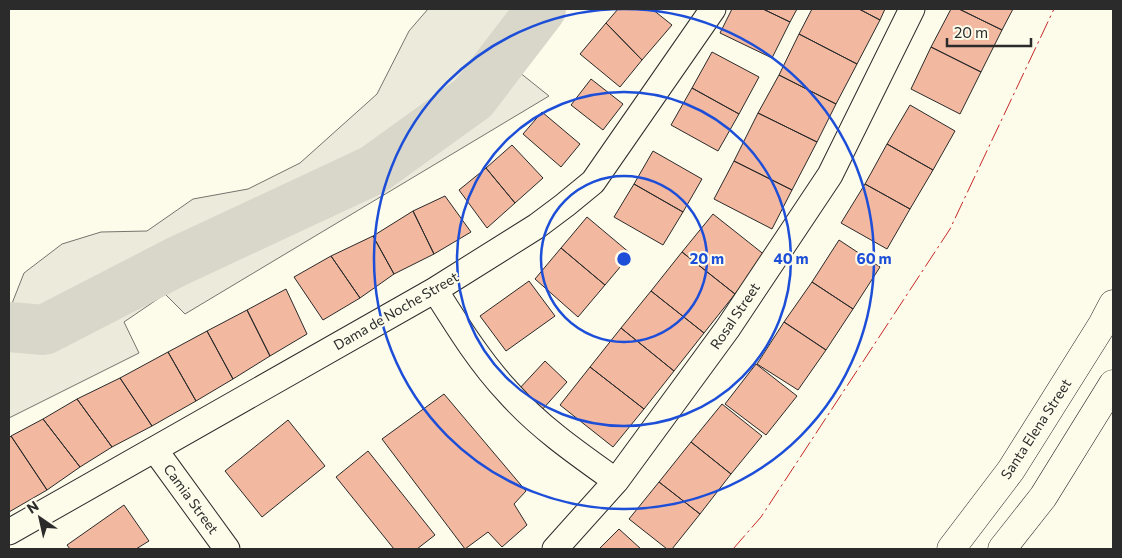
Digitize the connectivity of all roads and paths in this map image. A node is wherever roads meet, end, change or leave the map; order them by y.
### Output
1 (713, 9) edge
2 (912, 9) edge
3 (435, 290) junction
4 (1113, 304) edge
5 (1113, 384) edge
6 (155, 450) junction
7 (616, 482) junction
8 (9, 532) edge
9 (227, 549) edge
10 (555, 549) edge
11 (951, 549) edge
12 (1002, 549) edge

1 - 3 street, Dama de Noche Street
2 - 7 street, Rosal Street
3 - 6 street, Dama de Noche Street
3 - 7 street
4 - 11 street, Santa Elena Street
5 - 12 street
6 - 8 street, Dama de Noche Street
6 - 9 street, Camia Street
7 - 10 street, Rosal Street

